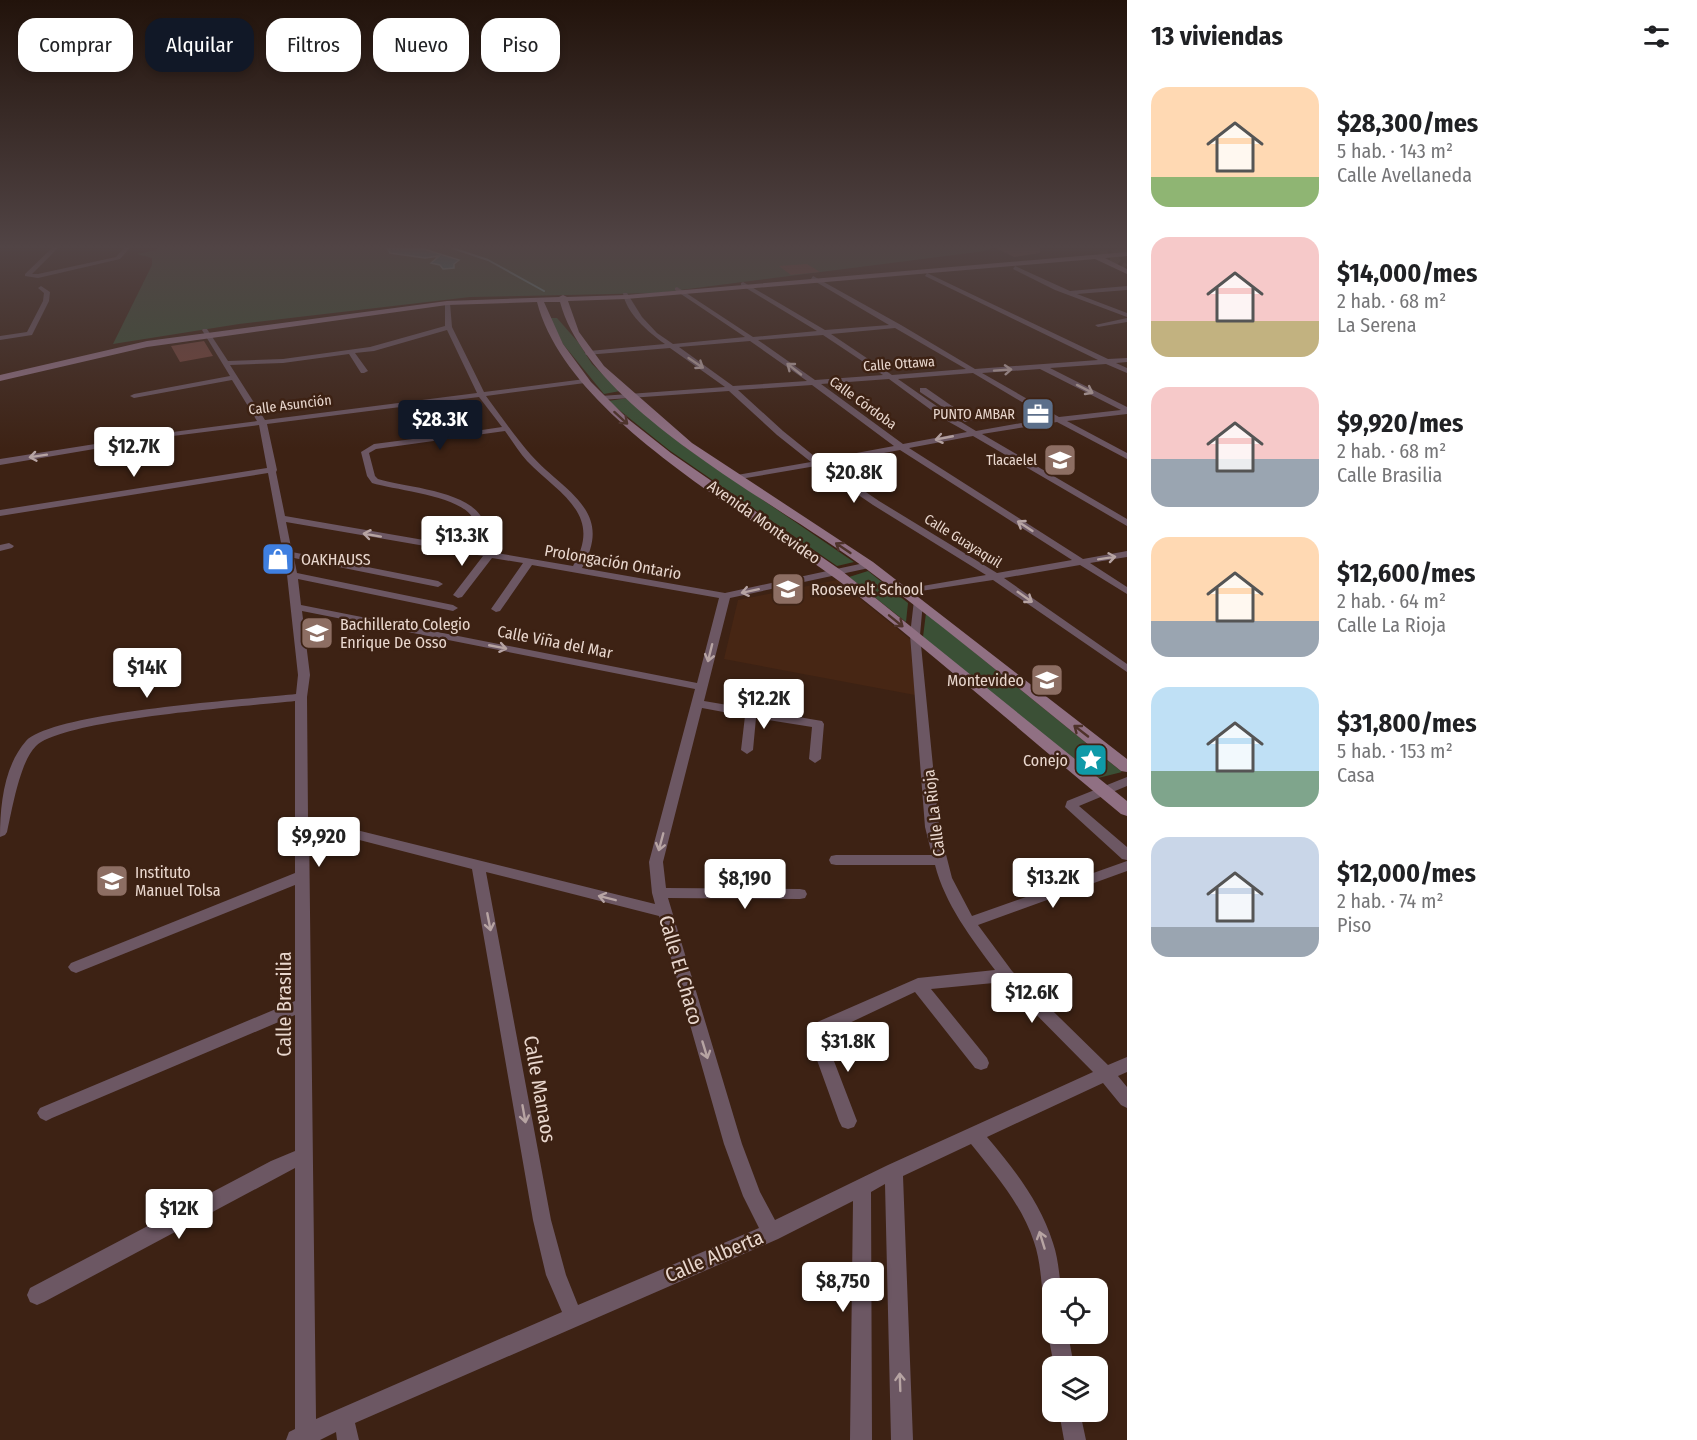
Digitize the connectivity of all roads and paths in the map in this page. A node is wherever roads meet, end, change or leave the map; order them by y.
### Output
1 (39, 315) edge
2 (334, 315) edge
3 (344, 315) edge
4 (448, 315) edge
5 (544, 315) edge
6 (569, 315) edge
7 (639, 315) edge
8 (715, 315) edge
9 (797, 315) edge
10 (803, 315) edge
11 (880, 315) edge
12 (1010, 315) edge
13 (545, 320) junction
14 (1127, 320) edge
15 (1098, 325) dead end
16 (899, 326) junction
17 (449, 327) junction
18 (202, 332) junction
19 (575, 332) junction
20 (825, 333) junction
21 (835, 333) junction
22 (0, 338) edge
23 (752, 339) junction
24 (177, 340) junction
25 (673, 347) junction
26 (351, 352) junction
27 (589, 352) junction
28 (1127, 360) edge
29 (1107, 362) junction
30 (225, 363) junction
31 (1042, 367) junction
32 (364, 371) dead end
33 (1127, 371) edge
34 (976, 372) junction
35 (0, 373) edge
36 (235, 377) junction
37 (903, 377) junction
38 (0, 378) edge
39 (891, 378) junction
40 (585, 381) junction
41 (814, 384) junction
42 (732, 389) junction
43 (481, 394) junction
44 (630, 395) junction
45 (134, 396) dead end
46 (601, 398) junction
47 (457, 407) dead end
48 (1127, 411) edge
49 (1058, 419) junction
50 (262, 422) junction
51 (505, 429) junction
52 (985, 430) junction
53 (472, 433) junction
54 (973, 433) junction
55 (901, 447) junction
56 (1127, 456) edge
57 (0, 462) edge
58 (818, 463) junction
59 (273, 470) junction
60 (737, 478) junction
61 (0, 513) edge
62 (1127, 514) edge
63 (281, 518) junction
64 (1127, 523) edge
65 (473, 553) junction
66 (288, 554) junction
67 (1127, 554) edge
68 (488, 556) junction
69 (1081, 562) junction
70 (528, 563) junction
71 (869, 566) junction
72 (575, 571) junction
73 (837, 573) junction
74 (292, 575) junction
75 (996, 577) junction
76 (438, 584) dead end
77 (1127, 591) edge
78 (905, 592) junction
79 (458, 595) dead end
80 (725, 596) junction
81 (918, 602) junction
82 (296, 607) junction
83 (453, 608) dead end
84 (496, 609) dead end
85 (915, 635) junction
86 (1127, 669) edge
87 (702, 687) junction
88 (301, 697) junction
89 (697, 704) junction
90 (751, 713) junction
91 (747, 750) dead end
92 (815, 759) dead end
93 (1127, 767) edge
94 (1127, 781) edge
95 (1102, 790) junction
96 (1127, 810) edge
97 (303, 821) junction
98 (0, 832) edge
99 (1127, 855) edge
100 (836, 860) dead end
101 (938, 860) junction
102 (478, 865) junction
103 (1127, 866) edge
104 (303, 876) junction
105 (659, 893) junction
106 (800, 894) dead end
107 (664, 912) junction
108 (969, 923) junction
109 (76, 967) dead end
110 (1007, 975) junction
111 (918, 984) junction
112 (304, 1004) junction
113 (981, 1063) dead end
114 (1127, 1064) edge
115 (1106, 1074) junction
116 (1127, 1100) edge
117 (46, 1113) dead end
118 (848, 1121) dead end
119 (974, 1135) junction
120 (305, 1155) junction
121 (894, 1171) junction
122 (862, 1186) junction
123 (771, 1232) junction
124 (1050, 1278) edge
125 (37, 1294) dead end
126 (573, 1316) junction
127 (342, 1417) junction
128 (1072, 1422) edge
129 (302, 1437) edge
130 (348, 1440) edge
131 (861, 1440) edge
132 (902, 1440) edge
133 (1075, 1440) edge

1 - 22 street
2 - 18 main road
3 - 18 main road
4 - 17 street
5 - 13 main road, Avenida Montevideo
6 - 19 main road, Avenida Montevideo
7 - 25 street, Calle Guayaquil
8 - 23 street, Calle Córdoba
9 - 20 street
10 - 21 street
11 - 16 street
12 - 29 street
13 - 19 main road
13 - 40 main road, Avenida Montevideo
14 - 15 street
16 - 21 street
16 - 34 street
17 - 26 street
17 - 43 street
18 - 24 main road
18 - 24 main road
18 - 30 street, Calle Brasilia
18 - 35 main road
19 - 27 main road, Avenida Montevideo
20 - 21 street
20 - 23 street
20 - 39 street
21 - 37 street
23 - 25 street
41 -> 23 street, Calle Córdoba
24 - 38 main road
25 - 27 street
25 -> 42 street, Calle Guayaquil
26 - 30 street
26 - 32 street
27 - 44 main road, Avenida Montevideo
28 - 29 street, Calle Ottawa
29 - 31 street, Calle Ottawa
29 - 33 street
30 - 36 street, Calle Brasilia
34 -> 31 street, Calle Ottawa
31 -> 48 street
34 - 37 street, Calle Ottawa
34 - 49 street
36 - 45 street
36 - 50 street, Calle Brasilia
37 - 39 street, Calle Ottawa
37 - 52 street
39 - 41 street, Calle Ottawa
39 - 54 street
40 - 43 street, Calle Asunción
40 - 46 main road, Avenida Montevideo
41 - 42 street, Calle Ottawa
41 - 55 street, Calle Córdoba
42 - 44 street, Calle Ottawa
42 - 58 street, Calle Guayaquil
43 - 50 street, Calle Asunción
43 - 51 street
44 - 46 street, Calle Ottawa
44 - 60 main road, Avenida Montevideo
46 -> 73 main road, Avenida Montevideo
47 - 53 street
48 - 49 street
49 - 52 street
49 - 56 street
50 -> 57 street, Calle Asunción
50 - 59 street, Calle Brasilia
51 - 53 street
51 - 72 street
52 - 54 street
52 - 62 street
53 - 65 street
54 -> 55 street
54 - 64 street
55 - 58 street
69 -> 55 street, Calle Córdoba
58 - 60 street
58 - 75 street, Calle Guayaquil
59 - 61 street
59 - 63 street, Calle Brasilia
71 -> 60 main road, Avenida Montevideo
65 -> 63 street, Prolongación Ontario
63 - 66 street, Calle Brasilia
65 - 68 street, Prolongación Ontario
66 - 74 street, Calle Brasilia
66 - 76 street
69 -> 67 street
68 - 70 street, Prolongación Ontario
68 - 79 street
69 - 75 street
69 - 77 street, Calle Córdoba
70 - 72 street, Prolongación Ontario
70 - 84 street
71 - 73 street, Prolongación Ontario
71 - 78 main road, Avenida Montevideo
72 - 80 street, Prolongación Ontario
73 -> 80 street, Prolongación Ontario
73 -> 85 main road, Avenida Montevideo
74 - 82 street, Calle Brasilia
74 - 83 street
75 - 78 street
75 -> 86 street, Calle Guayaquil
78 - 81 main road, Avenida Montevideo
80 -> 87 street, Calle El Chaco
81 - 85 street, Calle La Rioja
93 -> 81 main road, Avenida Montevideo
82 -> 87 street, Calle Viña del Mar
82 - 88 street, Calle Brasilia
85 - 95 main road, Avenida Montevideo
85 - 101 street, Calle La Rioja
87 - 89 street, Calle El Chaco
88 - 97 street, Calle Brasilia
88 - 98 street
89 - 90 street
89 -> 105 street, Calle El Chaco
90 - 91 street
90 - 92 street
94 - 95 street
95 - 96 main road, Avenida Montevideo
95 - 99 street
97 - 102 street
97 - 104 street, Calle Brasilia
100 - 101 street
101 - 108 street, Calle La Rioja
107 -> 102 street
102 -> 126 street, Calle Manaos
103 - 108 street
104 - 109 street
104 - 112 street, Calle Brasilia
105 - 106 street
105 - 107 street, Calle El Chaco
107 -> 123 street, Calle El Chaco
108 - 110 street, Calle La Rioja
110 - 111 street
110 - 115 street, Calle La Rioja
111 - 113 street
111 - 118 street
112 - 117 street
112 - 120 street, Calle Brasilia
114 - 115 street, Calle Alberta
115 - 116 street, Calle La Rioja
115 - 119 street, Calle Alberta
119 - 121 street, Calle Alberta
124 -> 119 street
120 - 125 street
120 - 129 street, Calle Brasilia
121 - 122 street, Calle Alberta
132 -> 121 street
122 - 123 street, Calle Alberta
122 - 131 street
123 - 126 street, Calle Alberta
126 - 127 street, Calle Alberta
127 - 129 street, Calle Alberta
127 - 130 street
128 - 133 street

